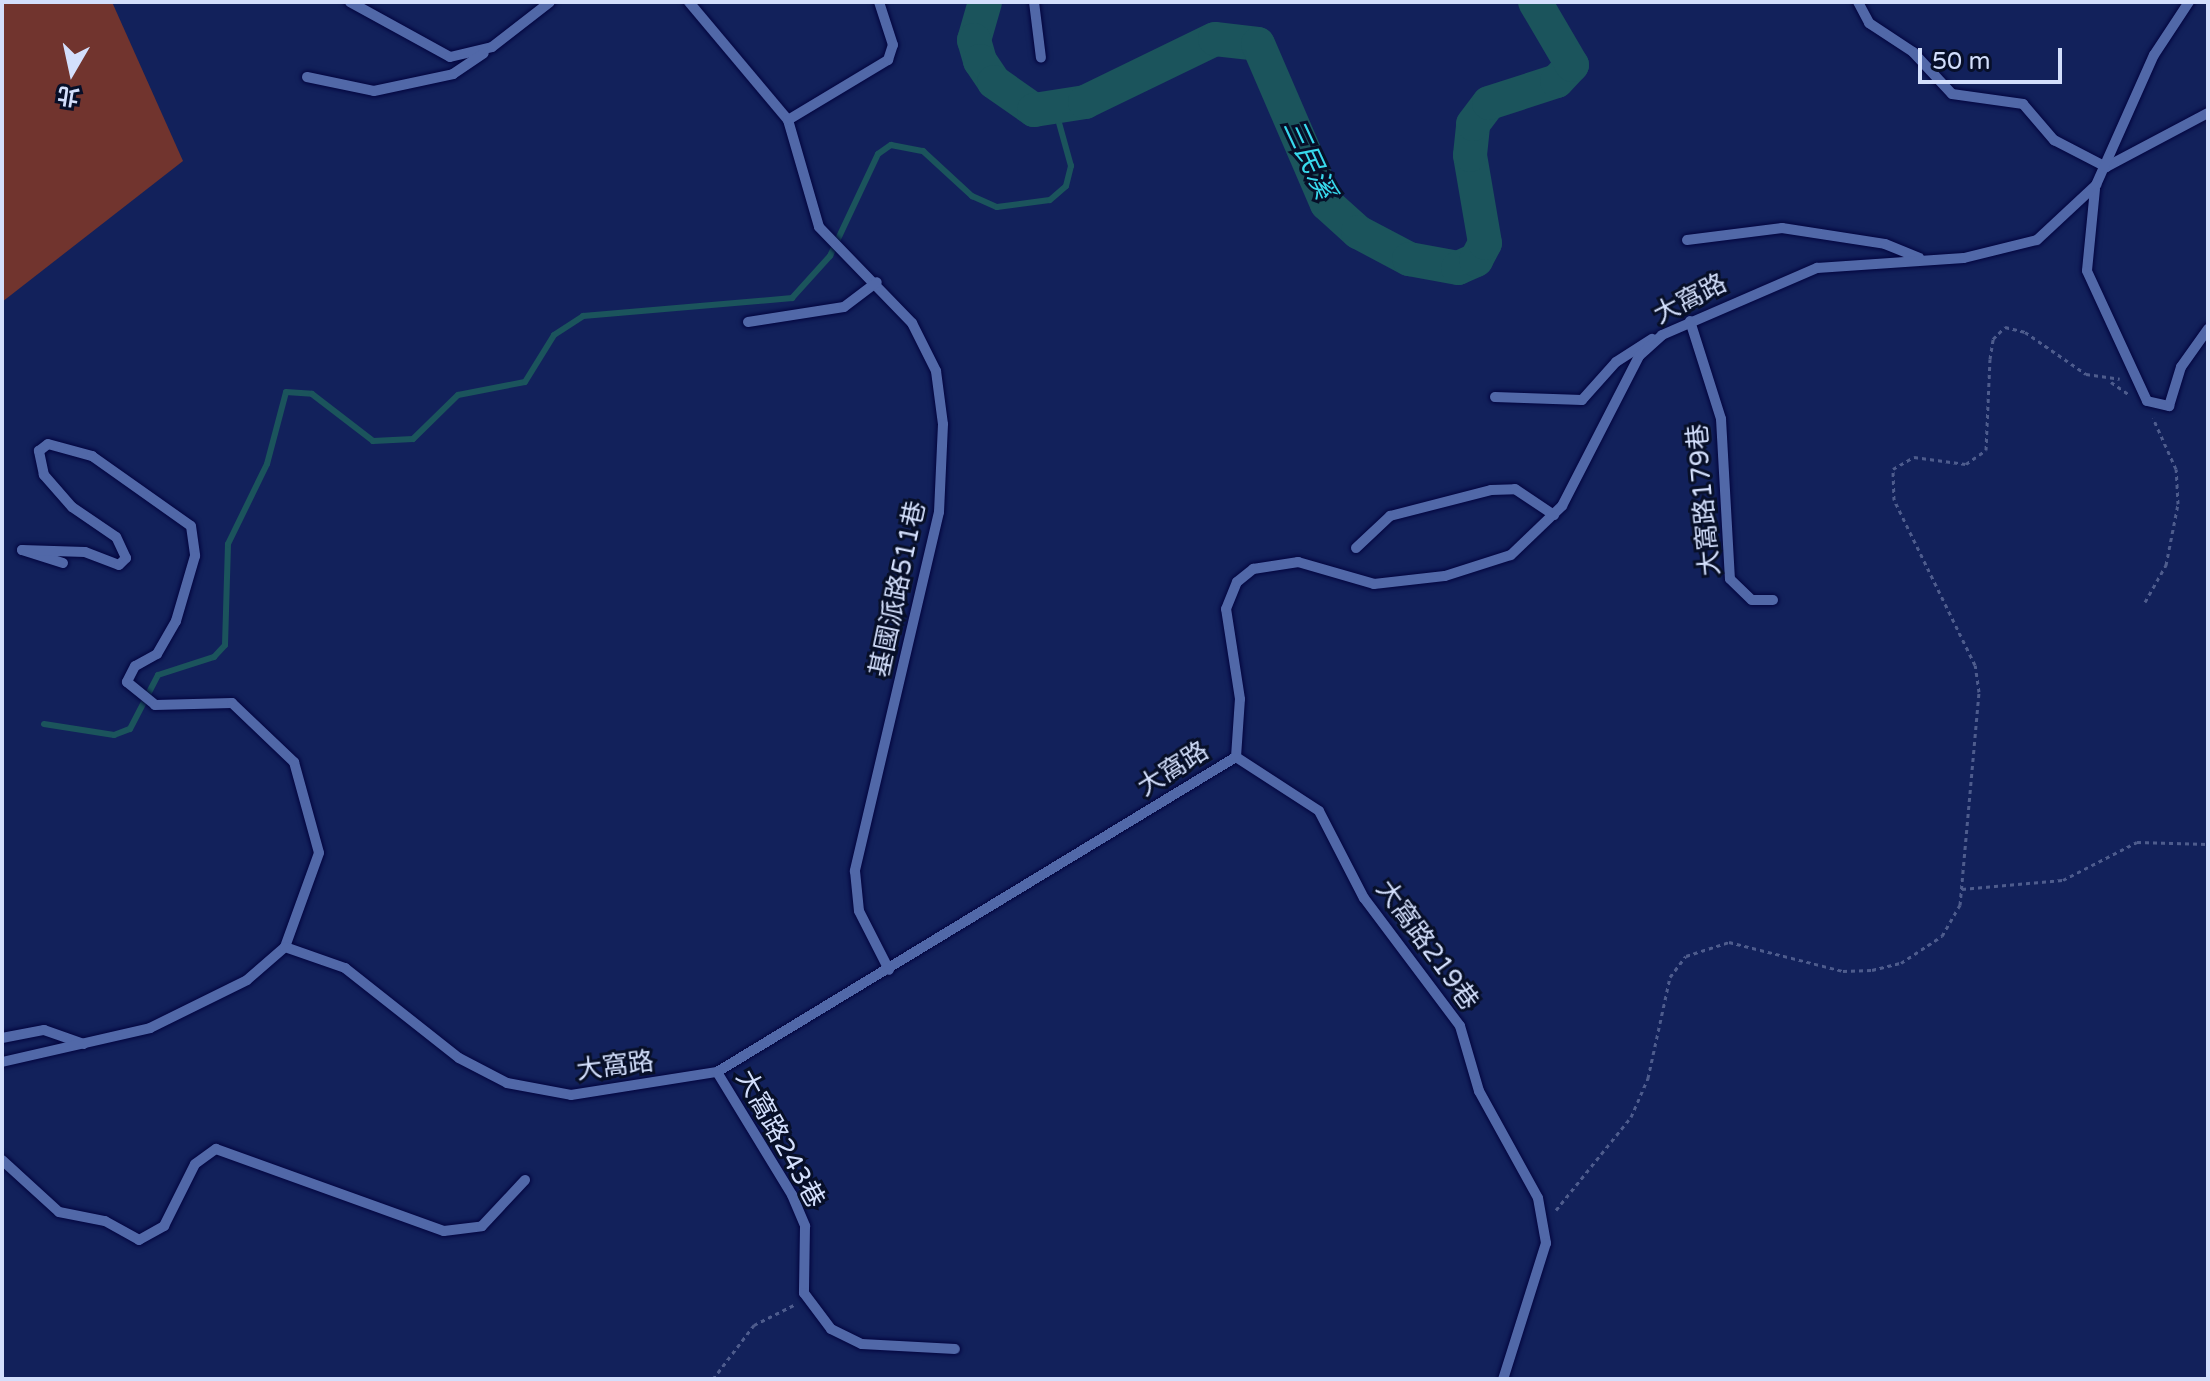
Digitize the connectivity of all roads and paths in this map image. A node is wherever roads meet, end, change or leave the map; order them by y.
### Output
1 (350, 2) edge
2 (550, 2) edge
3 (689, 2) edge
4 (879, 2) edge
5 (1034, 2) edge
6 (1858, 2) edge
7 (2189, 2) edge
8 (492, 47) junction
9 (1041, 58) dead end
10 (307, 77) dead end
11 (2208, 113) edge
12 (788, 120) junction
13 (2106, 167) junction
14 (2096, 185) junction
15 (1687, 240) dead end
16 (1924, 260) junction
17 (877, 282) junction
18 (1690, 321) junction
19 (748, 322) dead end
20 (2208, 329) edge
21 (1662, 335) junction
22 (2132, 365) junction
23 (2111, 382) junction
24 (1495, 397) dead end
25 (2147, 401) junction
26 (1554, 515) junction
27 (1356, 548) dead end
28 (63, 563) dead end
29 (1773, 600) dead end
30 (2145, 602) dead end
31 (1236, 757) junction
32 (2208, 844) edge
33 (1962, 889) junction
34 (285, 947) junction
35 (889, 970) junction
36 (2, 1038) edge
37 (84, 1044) junction
38 (2, 1062) edge
39 (717, 1072) junction
40 (2, 1160) edge
41 (525, 1180) dead end
42 (1545, 1221) junction
43 (807, 1299) junction
44 (955, 1349) dead end
45 (713, 1379) edge
46 (1503, 1379) edge

1 - 8 lane
2 - 8 lane
3 - 12 lane, 基國派路511巷
4 - 12 lane
5 - 9 lane
6 - 13 lane
7 - 13 lane, 大窩路
8 - 10 lane
11 - 13 lane
12 - 17 lane, 基國派路511巷
13 - 14 lane, 大窩路
14 - 16 lane, 大窩路
14 - 22 lane
15 - 16 lane
16 - 18 lane, 大窩路
17 - 19 lane
17 - 35 lane, 基國派路511巷
18 - 21 lane, 大窩路
18 - 29 lane, 大窩路179巷
20 - 25 lane
21 - 24 lane
21 - 26 lane, 大窩路
22 - 23 path
22 - 25 lane
23 - 25 path
23 - 33 path
25 - 30 path
26 - 27 lane
26 - 31 lane, 大窩路
28 - 34 lane
31 - 35 lane, 大窩路
31 - 42 lane, 大窩路219巷
32 - 33 path
33 - 42 path
34 - 37 lane
34 - 39 lane, 大窩路
35 - 39 lane, 大窩路
36 - 37 lane
37 - 38 lane
39 - 43 lane, 大窩路243巷
40 - 41 lane
42 - 46 lane
43 - 44 lane
43 - 45 path

